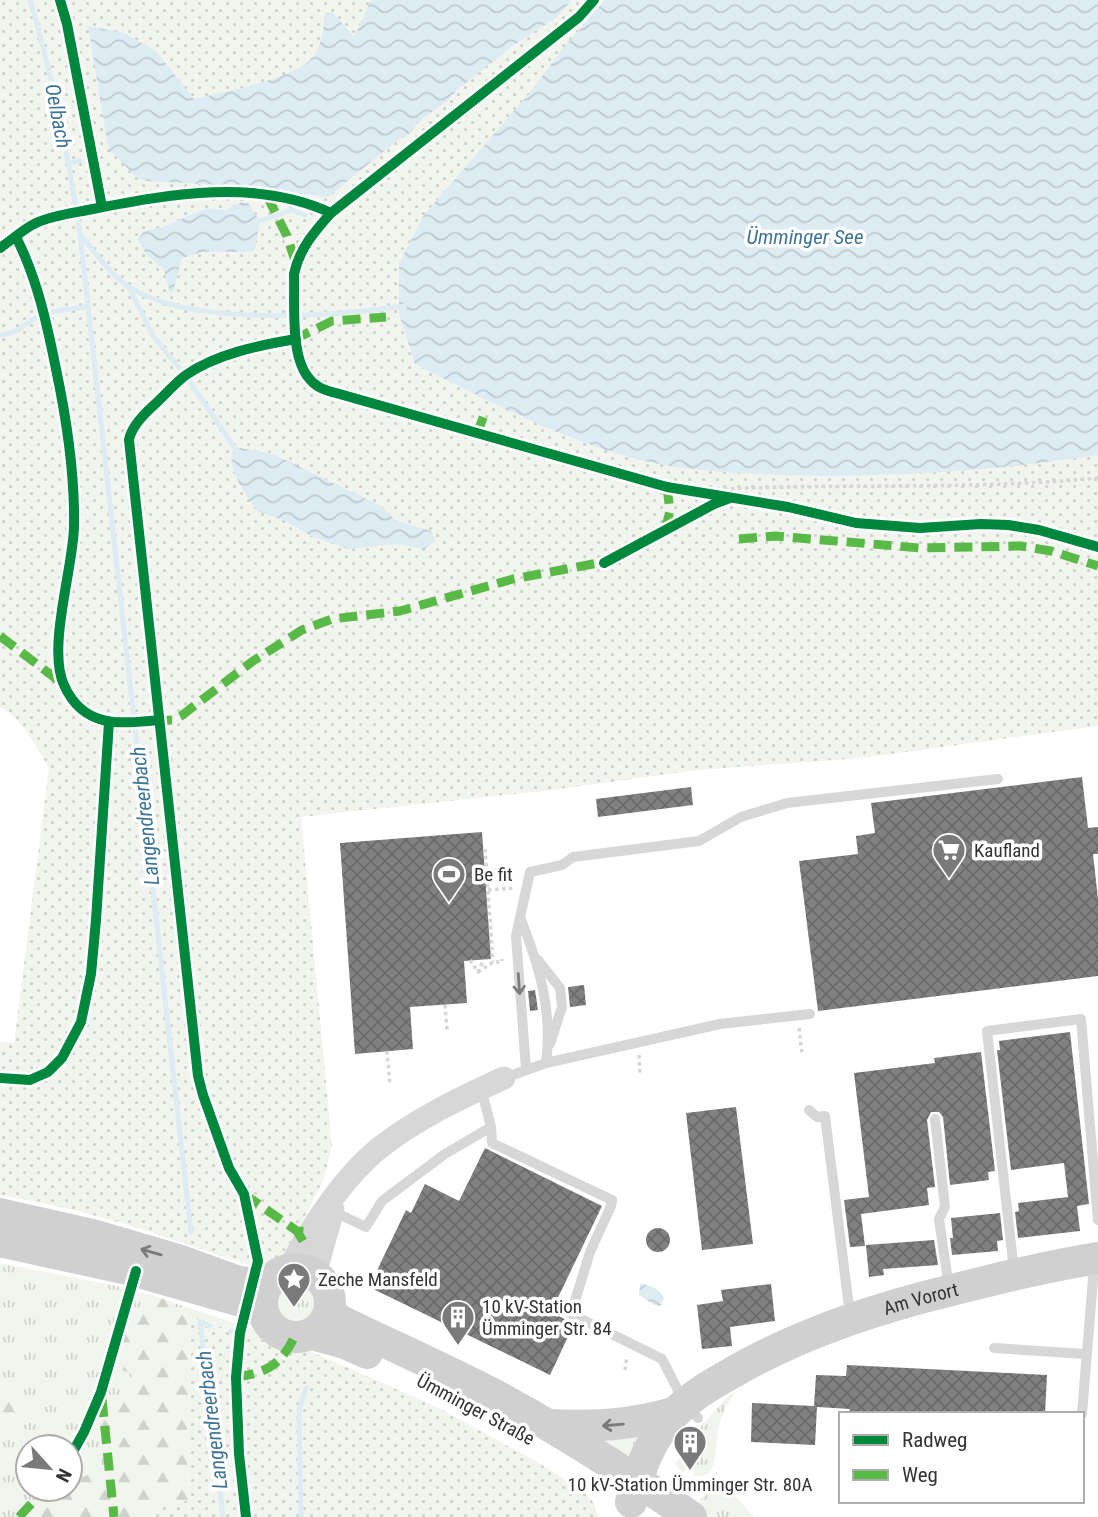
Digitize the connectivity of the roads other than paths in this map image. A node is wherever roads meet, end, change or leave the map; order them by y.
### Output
1 (998, 779) dead end
2 (520, 917) junction
3 (537, 958) junction
4 (810, 1014) dead end
5 (547, 1058) junction
6 (526, 1069) junction
7 (504, 1078) joint
8 (481, 1088) junction
9 (810, 1110) dead end
10 (934, 1119) dead end
11 (491, 1127) junction
12 (331, 1208) junction
13 (0, 1214) edge
14 (1098, 1220) edge
15 (0, 1241) edge
16 (1095, 1258) edge
17 (1014, 1273) junction
18 (283, 1284) junction
19 (949, 1290) junction
20 (851, 1319) junction
21 (321, 1323) junction
22 (994, 1348) dead end
23 (1085, 1354) junction
24 (686, 1411) junction
25 (1082, 1412) edge
26 (548, 1425) junction
27 (638, 1500) edge
28 (691, 1517) edge

1 - 2 lane
2 - 3 lane
2 -> 6 lane
3 - 5 lane
3 - 5 lane
4 - 5 lane
5 - 6 lane
6 - 7 lane
7 - 8 street
8 - 11 lane
8 - 12 street
9 - 20 lane
10 - 19 lane
11 - 12 lane
11 - 24 lane
12 - 18 street
18 -> 13 main road
14 - 17 lane
15 - 18 main road
16 - 17 main road, Am Vorort
16 - 23 lane
17 - 19 main road, Am Vorort
18 - 21 main road
18 - 21 main road, Ümminger Straße
19 - 20 main road, Am Vorort
20 - 24 main road, Am Vorort
21 - 26 main road, Ümminger Straße
21 - 27 main road, Ümminger Straße
22 - 23 lane
23 - 25 lane
24 -> 26 main road, Am Vorort
24 - 27 main road, Am Vorort
26 - 27 main road, Ümminger Straße
27 - 28 main road, Ümminger Straße

